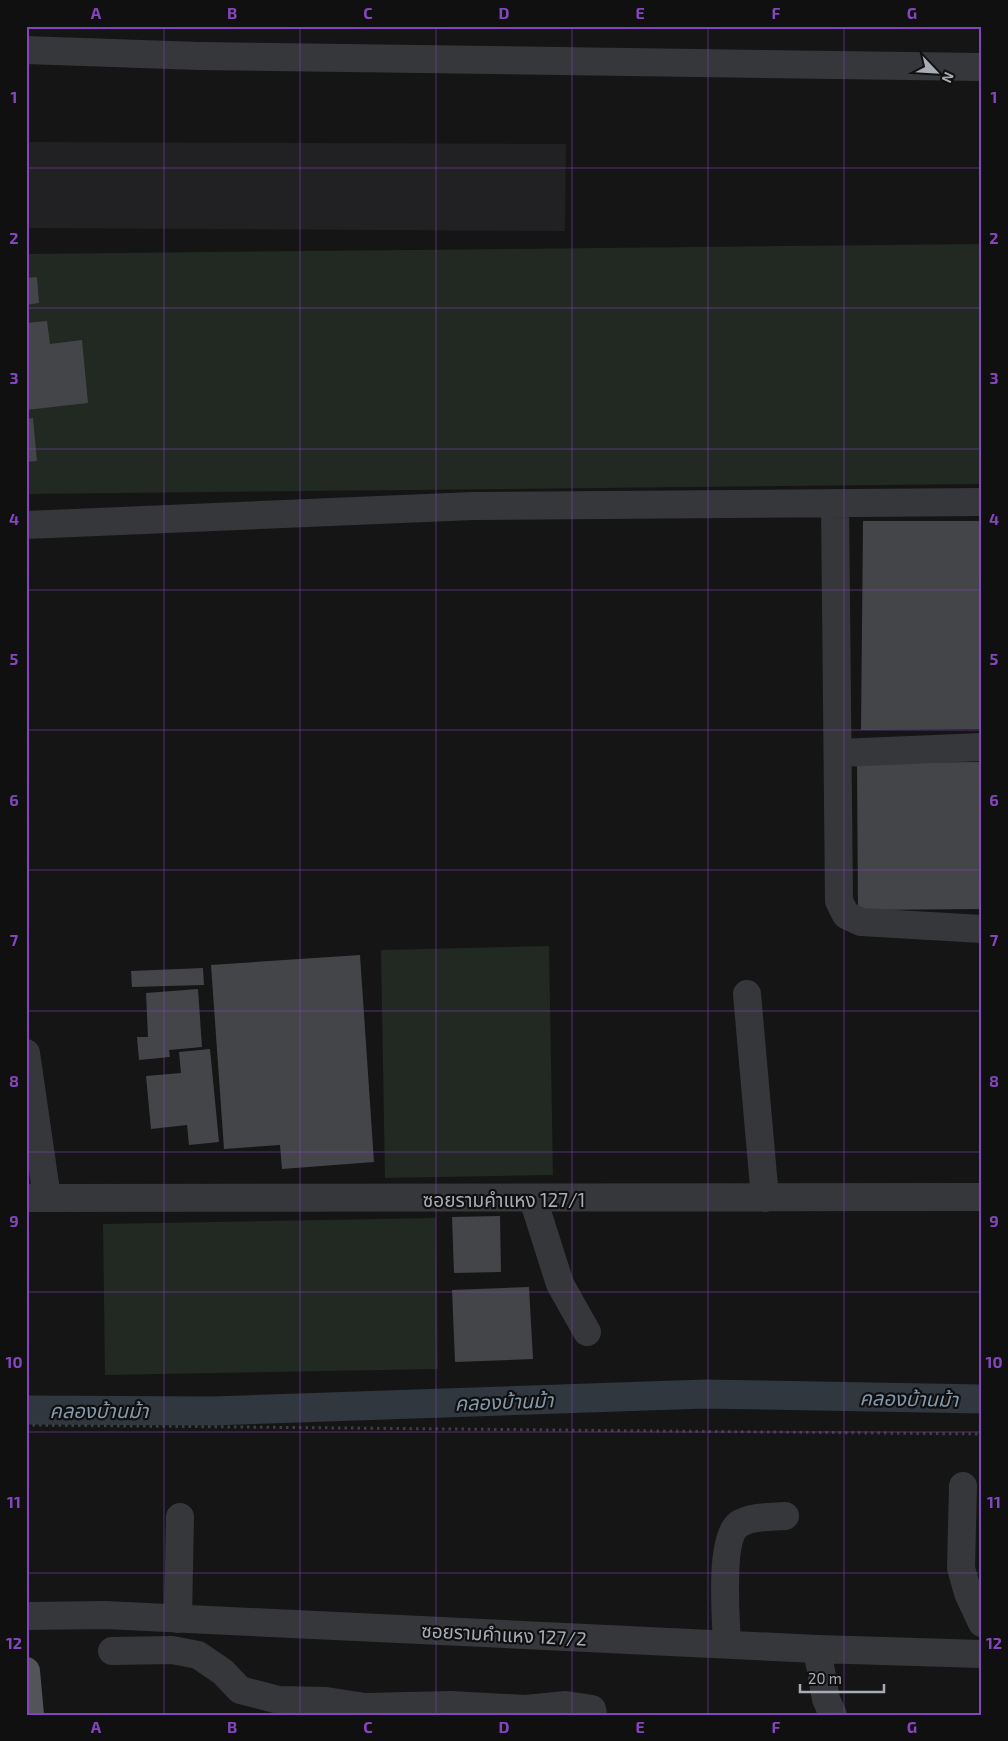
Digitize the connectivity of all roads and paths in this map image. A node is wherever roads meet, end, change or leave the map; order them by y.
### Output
1 (26, 50) edge
2 (982, 67) edge
3 (982, 502) edge
4 (835, 503) junction
5 (26, 525) edge
6 (982, 747) edge
7 (839, 753) junction
8 (982, 928) edge
9 (747, 994) dead end
10 (26, 1053) edge
11 (982, 1197) edge
12 (37, 1198) edge
13 (766, 1198) junction
14 (533, 1199) junction
15 (587, 1332) dead end
16 (26, 1425) edge
17 (982, 1434) edge
18 (963, 1486) dead end
19 (785, 1516) dead end
20 (180, 1517) dead end
21 (26, 1616) edge
22 (178, 1619) junction
23 (982, 1623) edge
24 (726, 1644) junction
25 (981, 1645) edge
26 (817, 1649) junction
27 (112, 1651) dead end
28 (26, 1671) edge
29 (30, 1715) edge
30 (593, 1715) edge
31 (833, 1715) edge

1 - 2 street
3 - 4 street
4 - 5 street
4 - 7 street
6 - 7 street
7 - 8 street
9 - 13 street
10 - 12 street
11 - 13 street, ซอยรามคำแหง 127/1
12 - 14 street, ซอยรามคำแหง 127/1
13 - 14 street, ซอยรามคำแหง 127/1
14 - 15 street
16 - 17 path
18 - 23 street
19 - 24 street
20 - 22 street
21 - 22 street, ซอยรามคำแหง 127/2
22 - 24 street, ซอยรามคำแหง 127/2
24 - 26 street, ซอยรามคำแหง 127/2
25 - 26 street, ซอยรามคำแหง 127/2
26 - 31 street
27 - 30 street
28 - 29 main road

